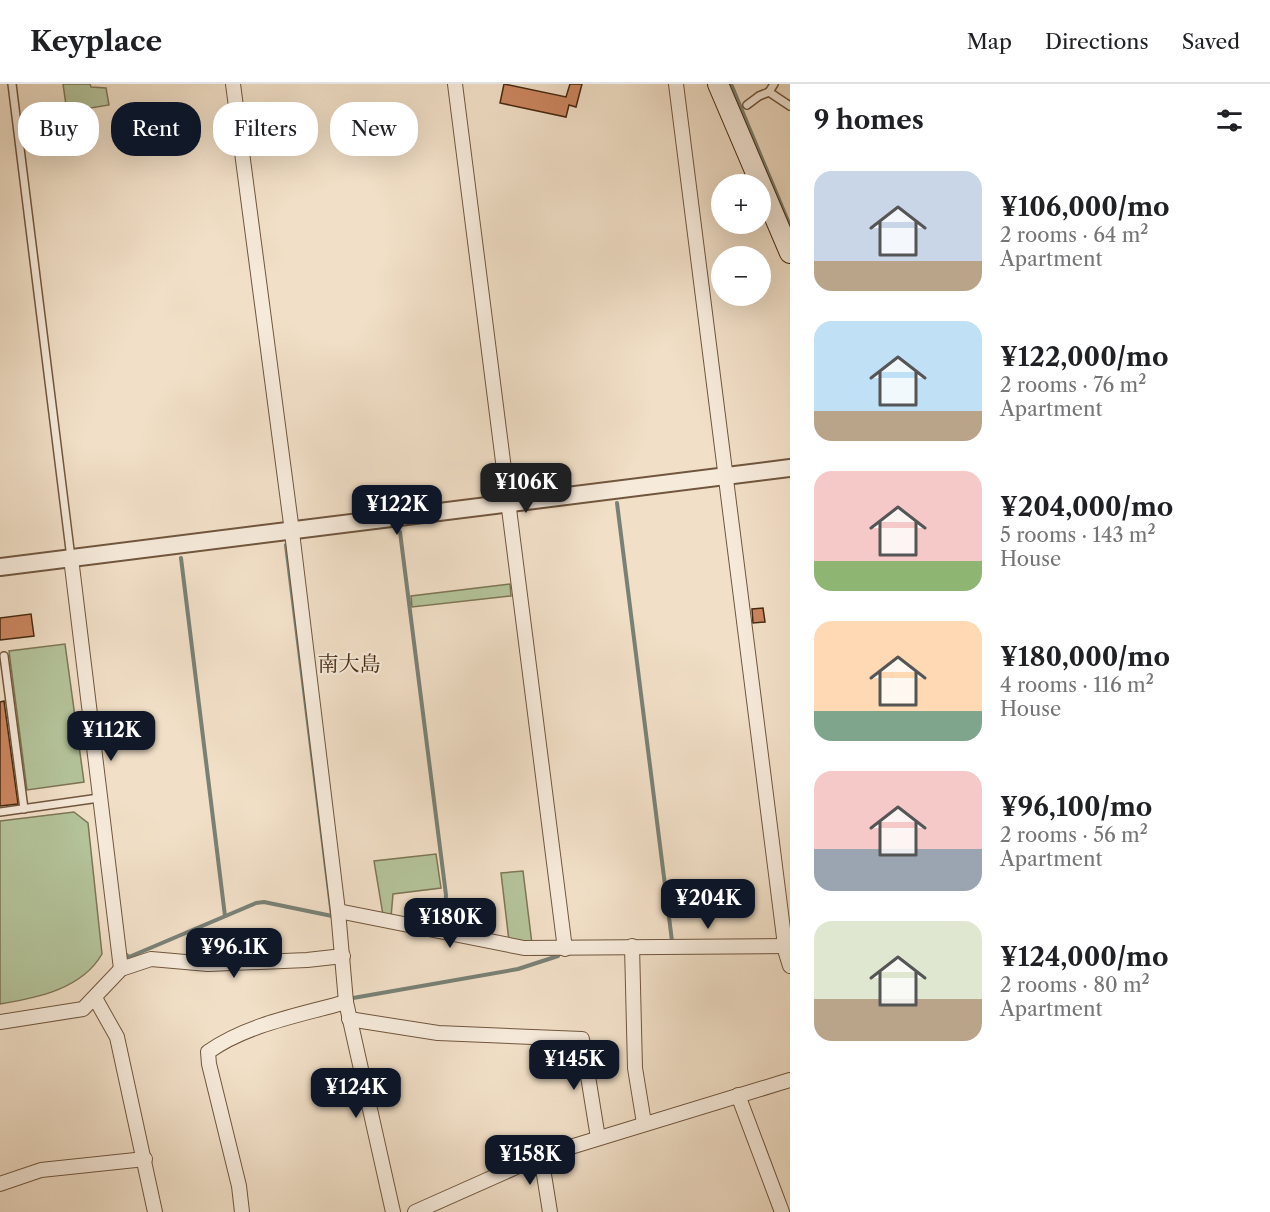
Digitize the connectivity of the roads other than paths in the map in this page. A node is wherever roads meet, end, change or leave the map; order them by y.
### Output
1 (12, 84) edge
2 (233, 84) edge
3 (455, 84) edge
4 (676, 84) edge
5 (718, 84) edge
6 (774, 84) edge
7 (769, 92) junction
8 (747, 105) dead end
9 (790, 106) edge
10 (790, 254) edge
11 (790, 468) edge
12 (726, 476) junction
13 (509, 504) junction
14 (292, 532) junction
15 (71, 558) junction
16 (0, 567) edge
17 (4, 656) dead end
18 (99, 798) junction
19 (24, 809) junction
20 (0, 812) edge
21 (338, 911) junction
22 (632, 946) junction
23 (788, 946) edge
24 (565, 949) junction
25 (343, 956) junction
26 (790, 966) edge
27 (121, 969) junction
28 (95, 998) junction
29 (346, 1002) junction
30 (349, 1019) junction
31 (0, 1022) edge
32 (790, 1080) edge
33 (738, 1095) junction
34 (644, 1123) junction
35 (598, 1138) junction
36 (541, 1156) junction
37 (145, 1159) junction
38 (0, 1184) edge
39 (155, 1212) edge
40 (242, 1212) edge
41 (393, 1212) edge
42 (416, 1212) edge
43 (550, 1212) edge
44 (782, 1212) edge

1 - 15 lane
2 - 14 street
3 - 13 street
4 - 12 street
5 - 10 main road
6 - 7 lane
7 - 8 lane
7 - 9 lane
11 - 12 street
12 - 13 street
12 - 23 street
13 - 14 street
13 - 24 street
14 - 15 street
14 - 21 street
15 - 16 street
15 - 18 street
17 - 19 lane
18 - 19 lane
18 - 27 street
19 - 20 lane
21 - 24 street
21 - 25 street
22 - 23 street
22 - 24 street
22 - 34 street
23 - 26 street
25 - 27 street
25 - 29 street
27 - 28 street
28 - 31 street
28 - 37 street
29 - 30 street
29 - 40 street
30 - 35 street
30 - 41 street
32 - 33 street
33 - 34 street
33 - 44 street
34 - 35 street
35 - 36 street
36 - 42 street
36 - 43 street
37 - 38 street
37 - 39 street

